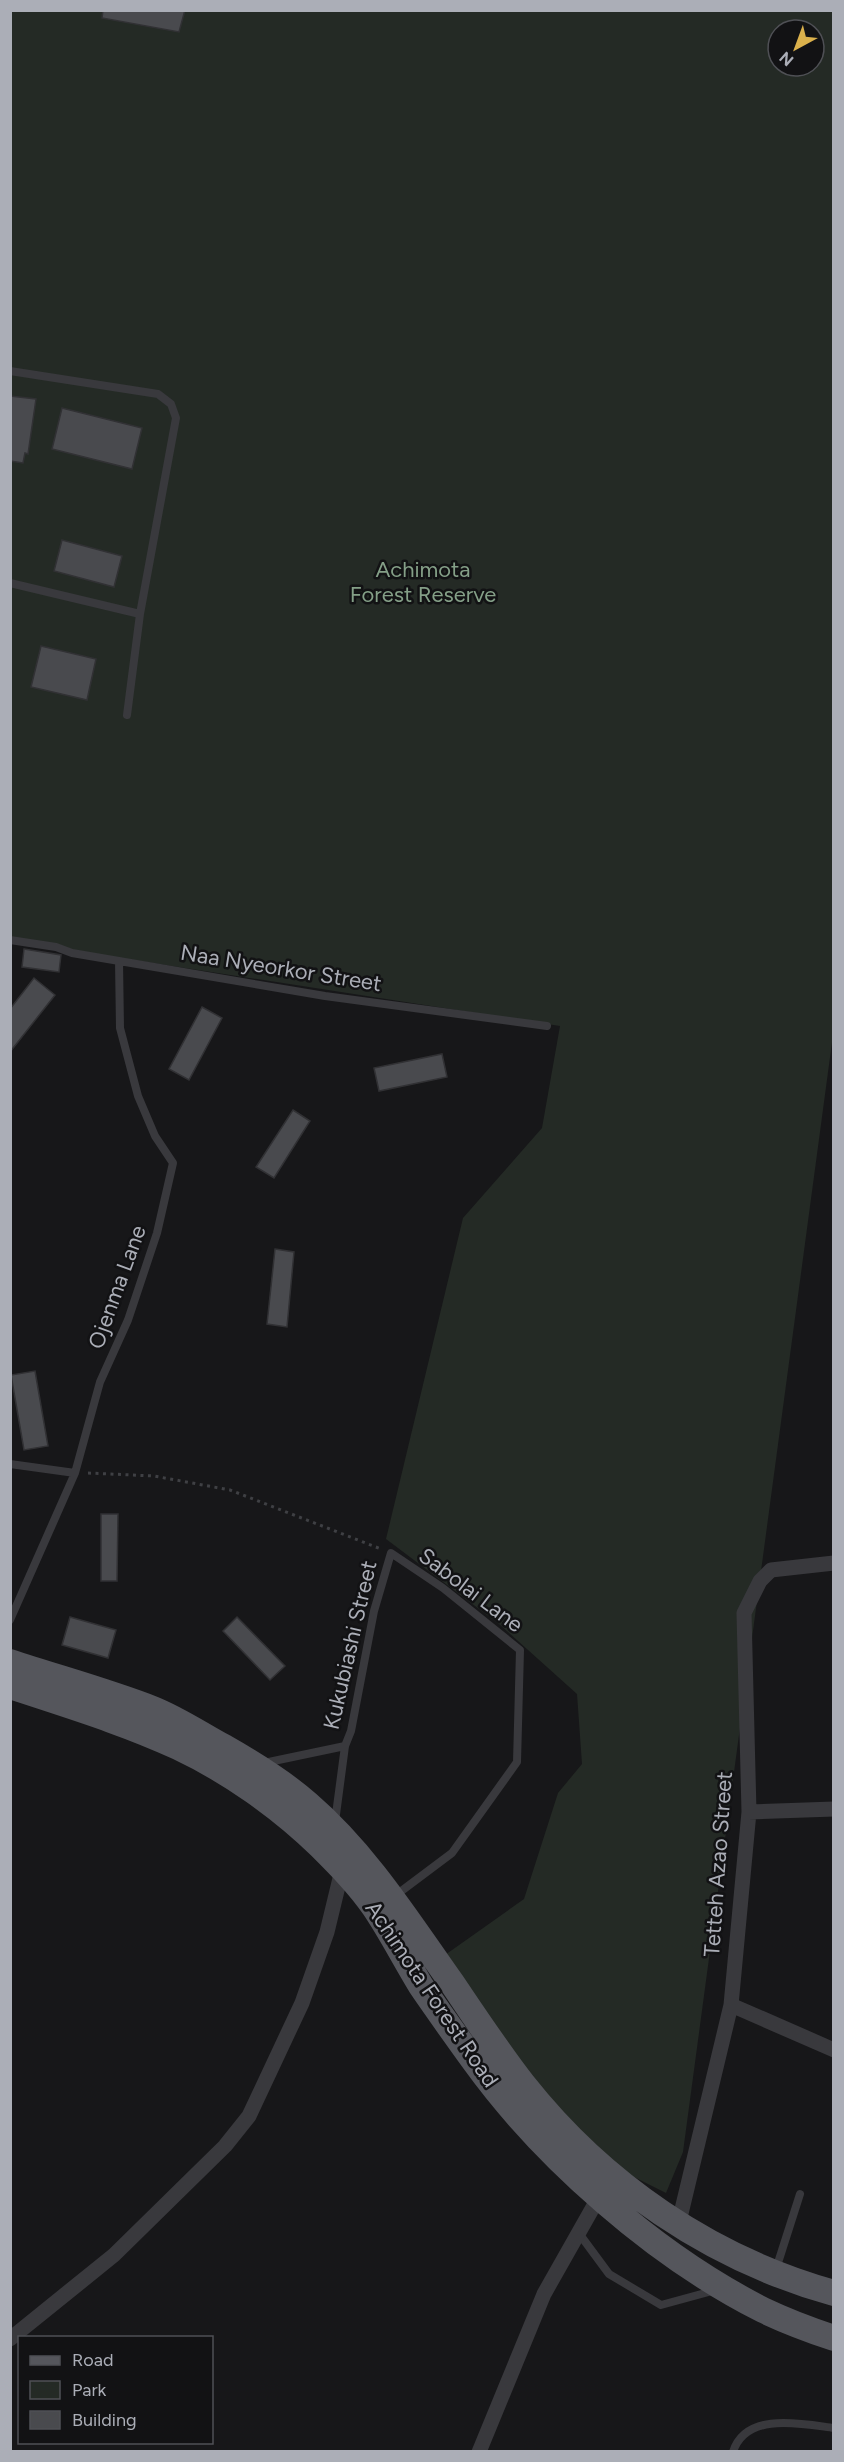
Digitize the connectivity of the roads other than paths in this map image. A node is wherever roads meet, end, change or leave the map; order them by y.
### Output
1 (10, 370) edge
2 (10, 583) edge
3 (140, 614) junction
4 (127, 715) dead end
5 (10, 940) edge
6 (119, 961) junction
7 (547, 1026) dead end
8 (10, 1464) edge
9 (75, 1473) junction
10 (391, 1553) joint
11 (834, 1563) edge
12 (10, 1620) edge
13 (10, 1662) edge
14 (10, 1686) edge
15 (345, 1746) junction
16 (256, 1764) junction
17 (834, 1809) edge
18 (749, 1812) junction
19 (334, 1830) junction
20 (342, 1870) junction
21 (393, 1897) junction
22 (731, 2005) junction
23 (834, 2050) edge
24 (800, 2194) dead end
25 (600, 2195) junction
26 (678, 2226) junction
27 (578, 2232) junction
28 (774, 2273) junction
29 (725, 2288) junction
30 (834, 2293) edge
31 (834, 2338) edge
32 (10, 2339) edge
33 (834, 2428) edge
34 (480, 2451) edge
35 (733, 2451) edge

1 - 3 lane
2 - 3 lane
3 - 4 lane
5 - 6 lane, Naa Nyeorkor Street
6 - 7 lane, Naa Nyeorkor Street
6 - 9 lane, Ojenma Lane
8 - 9 lane
9 - 12 lane, Ojenma Lane
10 - 15 lane, Kukubiashi Street
10 - 21 lane, Sabolai Lane
11 - 18 street, Tetteh Azao Street
13 - 16 main road, Achimota Forest Road
14 - 20 main road, Achimota Forest Road
15 - 16 lane, Kukubiashi Street
15 - 19 lane, Kukubiashi Street
16 - 19 main road, Achimota Forest Road
17 - 18 street
18 - 22 street, Tetteh Azao Street
19 - 21 main road, Achimota Forest Road
20 - 25 main road, Achimota Forest Road
20 - 32 street
21 - 26 main road, Achimota Forest Road
22 - 23 street
22 - 26 street, Tetteh Azao Street
24 - 28 lane
25 - 27 street
25 - 29 main road, Achimota Forest Road
26 - 28 main road, Achimota Forest Road
27 - 29 lane
27 - 34 street
28 - 30 main road, Achimota Forest Road
29 - 31 main road, Achimota Forest Road
33 - 35 lane

